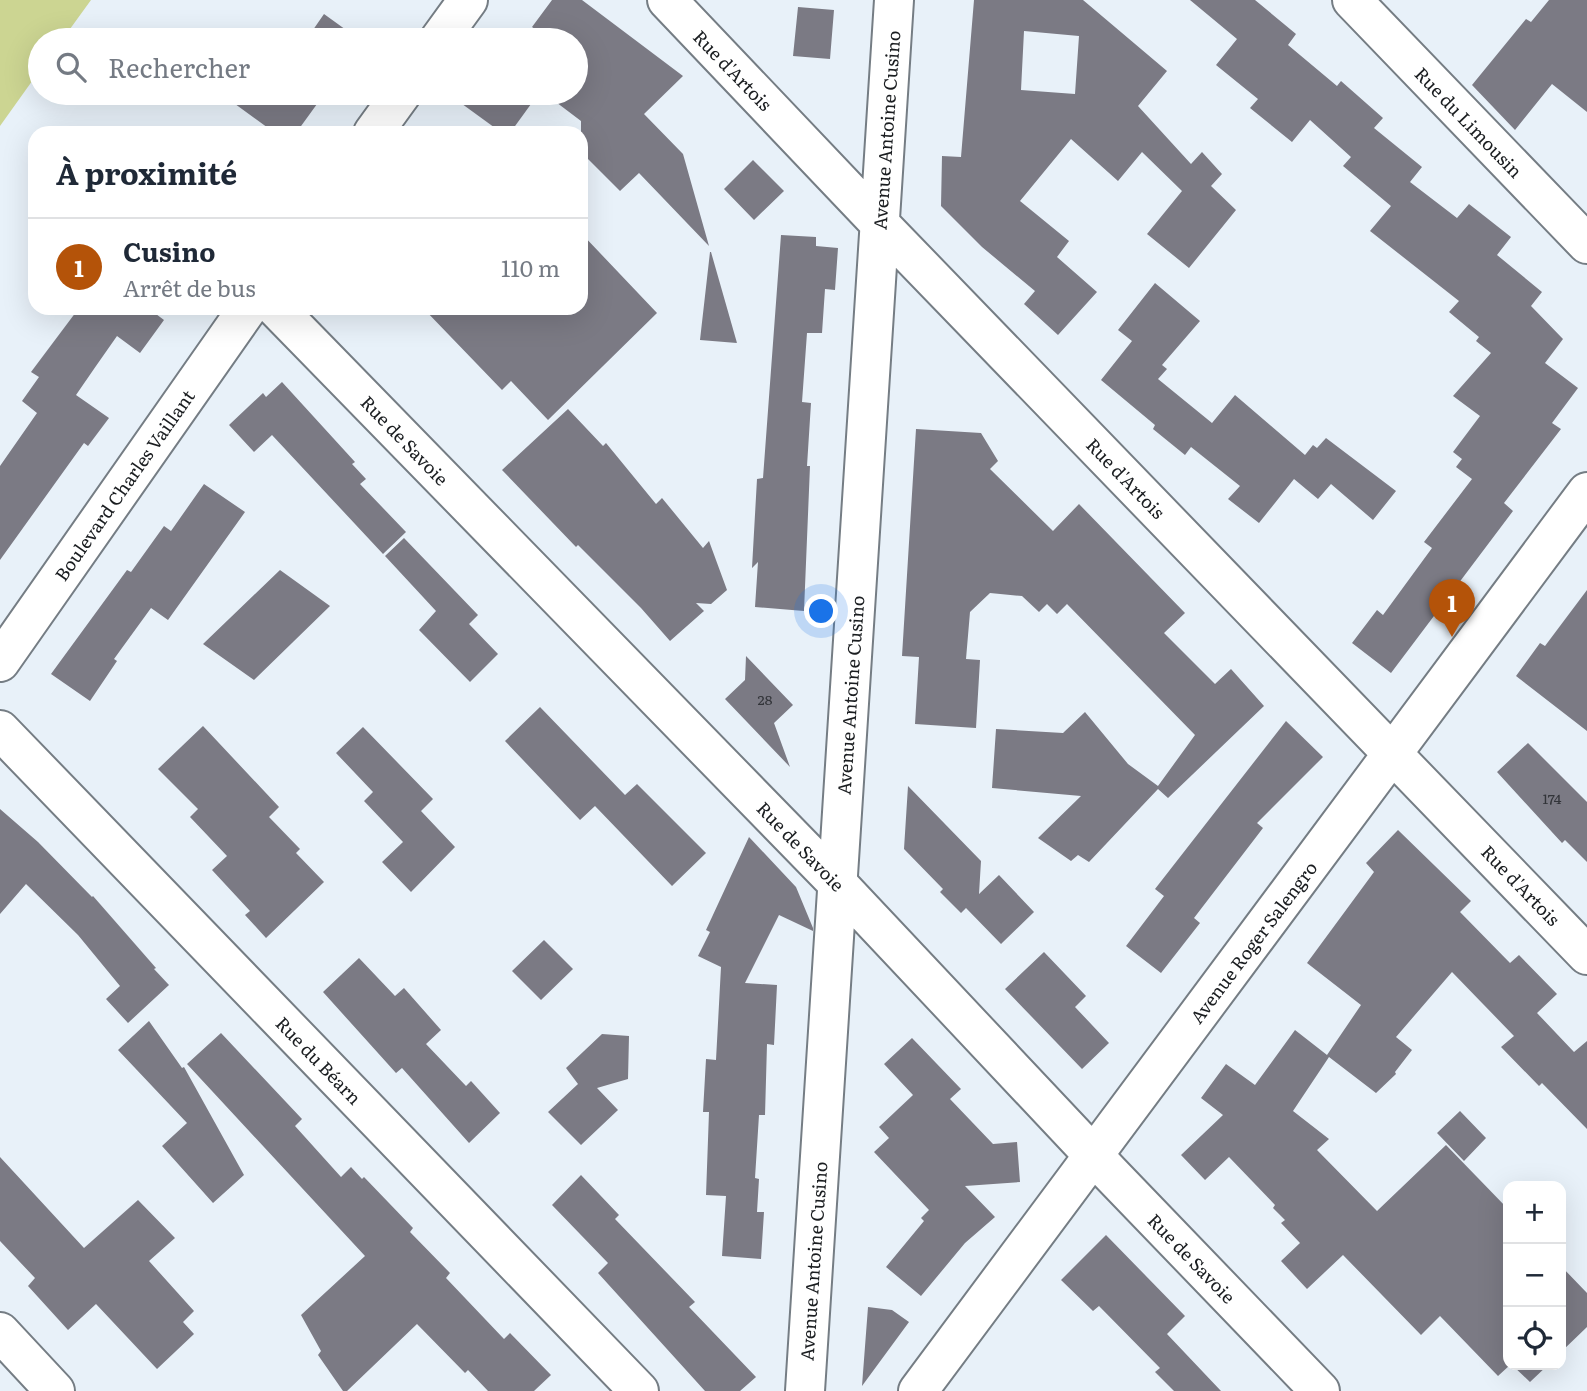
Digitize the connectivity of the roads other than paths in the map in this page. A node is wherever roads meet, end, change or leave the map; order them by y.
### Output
1 (468, 0) edge
2 (667, 0) edge
3 (894, 0) edge
4 (1352, 0) edge
5 (448, 28) edge
6 (393, 105) edge
7 (378, 126) edge
8 (879, 223) junction
9 (1587, 244) edge
10 (243, 315) edge
11 (283, 315) edge
12 (1587, 492) edge
13 (0, 662) edge
14 (0, 730) edge
15 (1394, 754) junction
16 (838, 884) junction
17 (1587, 955) edge
18 (1093, 1154) junction
19 (0, 1332) edge
20 (55, 1391) edge
21 (639, 1391) edge
22 (806, 1391) edge
23 (918, 1391) edge
24 (1320, 1391) edge

1 - 5 street
2 - 8 street, Rue d'Artois
3 - 8 street, Avenue Antoine Cusino
4 - 9 street, Rue du Limousin
6 - 7 street
8 - 15 street, Rue d'Artois
8 - 16 street, Avenue Antoine Cusino
10 - 13 street, Boulevard Charles Vaillant
11 - 16 street, Rue de Savoie
12 - 15 street, Avenue Roger Salengro
14 - 21 street, Rue du Béarn
15 - 17 street, Rue d'Artois
15 - 18 street, Avenue Roger Salengro
16 - 18 street, Rue de Savoie
16 - 22 street, Avenue Antoine Cusino
18 - 23 street, Avenue Roger Salengro
18 - 24 street, Rue de Savoie
19 - 20 street

